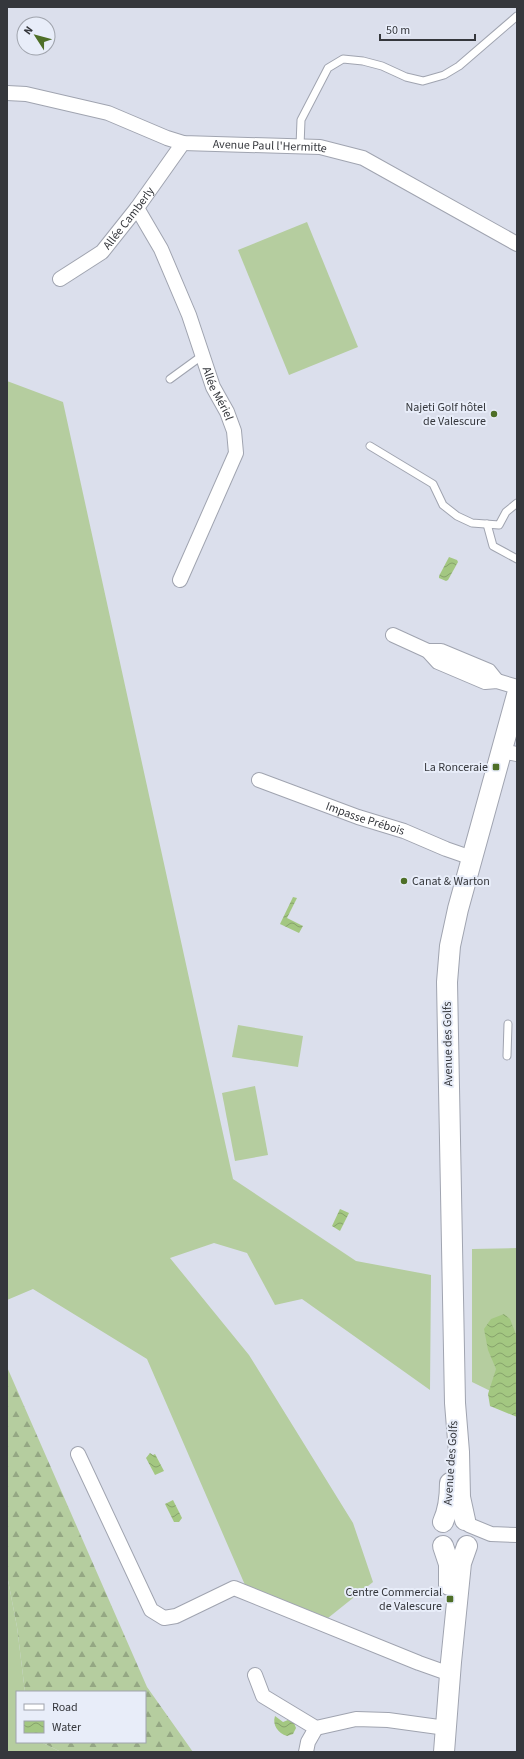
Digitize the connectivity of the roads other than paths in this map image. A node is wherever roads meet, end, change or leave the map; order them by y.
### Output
1 (517, 16) edge
2 (7, 93) edge
3 (183, 143) junction
4 (300, 146) junction
5 (137, 208) junction
6 (517, 244) edge
7 (60, 279) dead end
8 (203, 355) junction
9 (170, 379) dead end
10 (370, 446) dead end
11 (517, 503) edge
12 (487, 524) junction
13 (517, 559) edge
14 (180, 580) dead end
15 (393, 635) dead end
16 (517, 687) edge
17 (517, 695) edge
18 (512, 729) edge
19 (509, 753) edge
20 (259, 780) dead end
21 (472, 858) junction
22 (508, 1024) dead end
23 (507, 1056) dead end
24 (455, 1403) junction
25 (78, 1454) dead end
26 (443, 1522) junction
27 (468, 1533) junction
28 (517, 1535) edge
29 (443, 1546) junction
30 (450, 1668) junction
31 (255, 1675) dead end
32 (316, 1728) junction
33 (446, 1728) junction
34 (306, 1752) edge
35 (444, 1752) edge

1 - 4 lane
2 - 3 street, Avenue Paul l'Hermitte
3 - 4 street, Avenue Paul l'Hermitte
3 - 5 street, Allée Camberly
4 - 6 street, Avenue Paul l'Hermitte
5 - 7 street, Allée Camberly
5 - 8 street, Allée Mériel
8 - 9 lane
8 - 14 street, Allée Mériel
10 - 12 lane
11 - 12 lane
12 - 13 lane
15 - 16 street
17 - 18 main road, Avenue des Golfs
18 - 19 main road, Avenue des Golfs
19 - 21 main road, Avenue des Golfs
20 - 21 street, Impasse Prébois
21 - 24 main road, Avenue des Golfs
22 - 23 lane
24 - 26 main road, Avenue des Golfs
24 - 27 main road, Avenue des Golfs
25 - 30 street
26 - 27 main road
26 - 29 main road
27 - 28 street
27 - 29 main road
27 - 30 main road
29 - 30 main road
30 - 33 main road
31 - 32 street
32 - 33 street
32 - 34 street
33 - 35 main road

